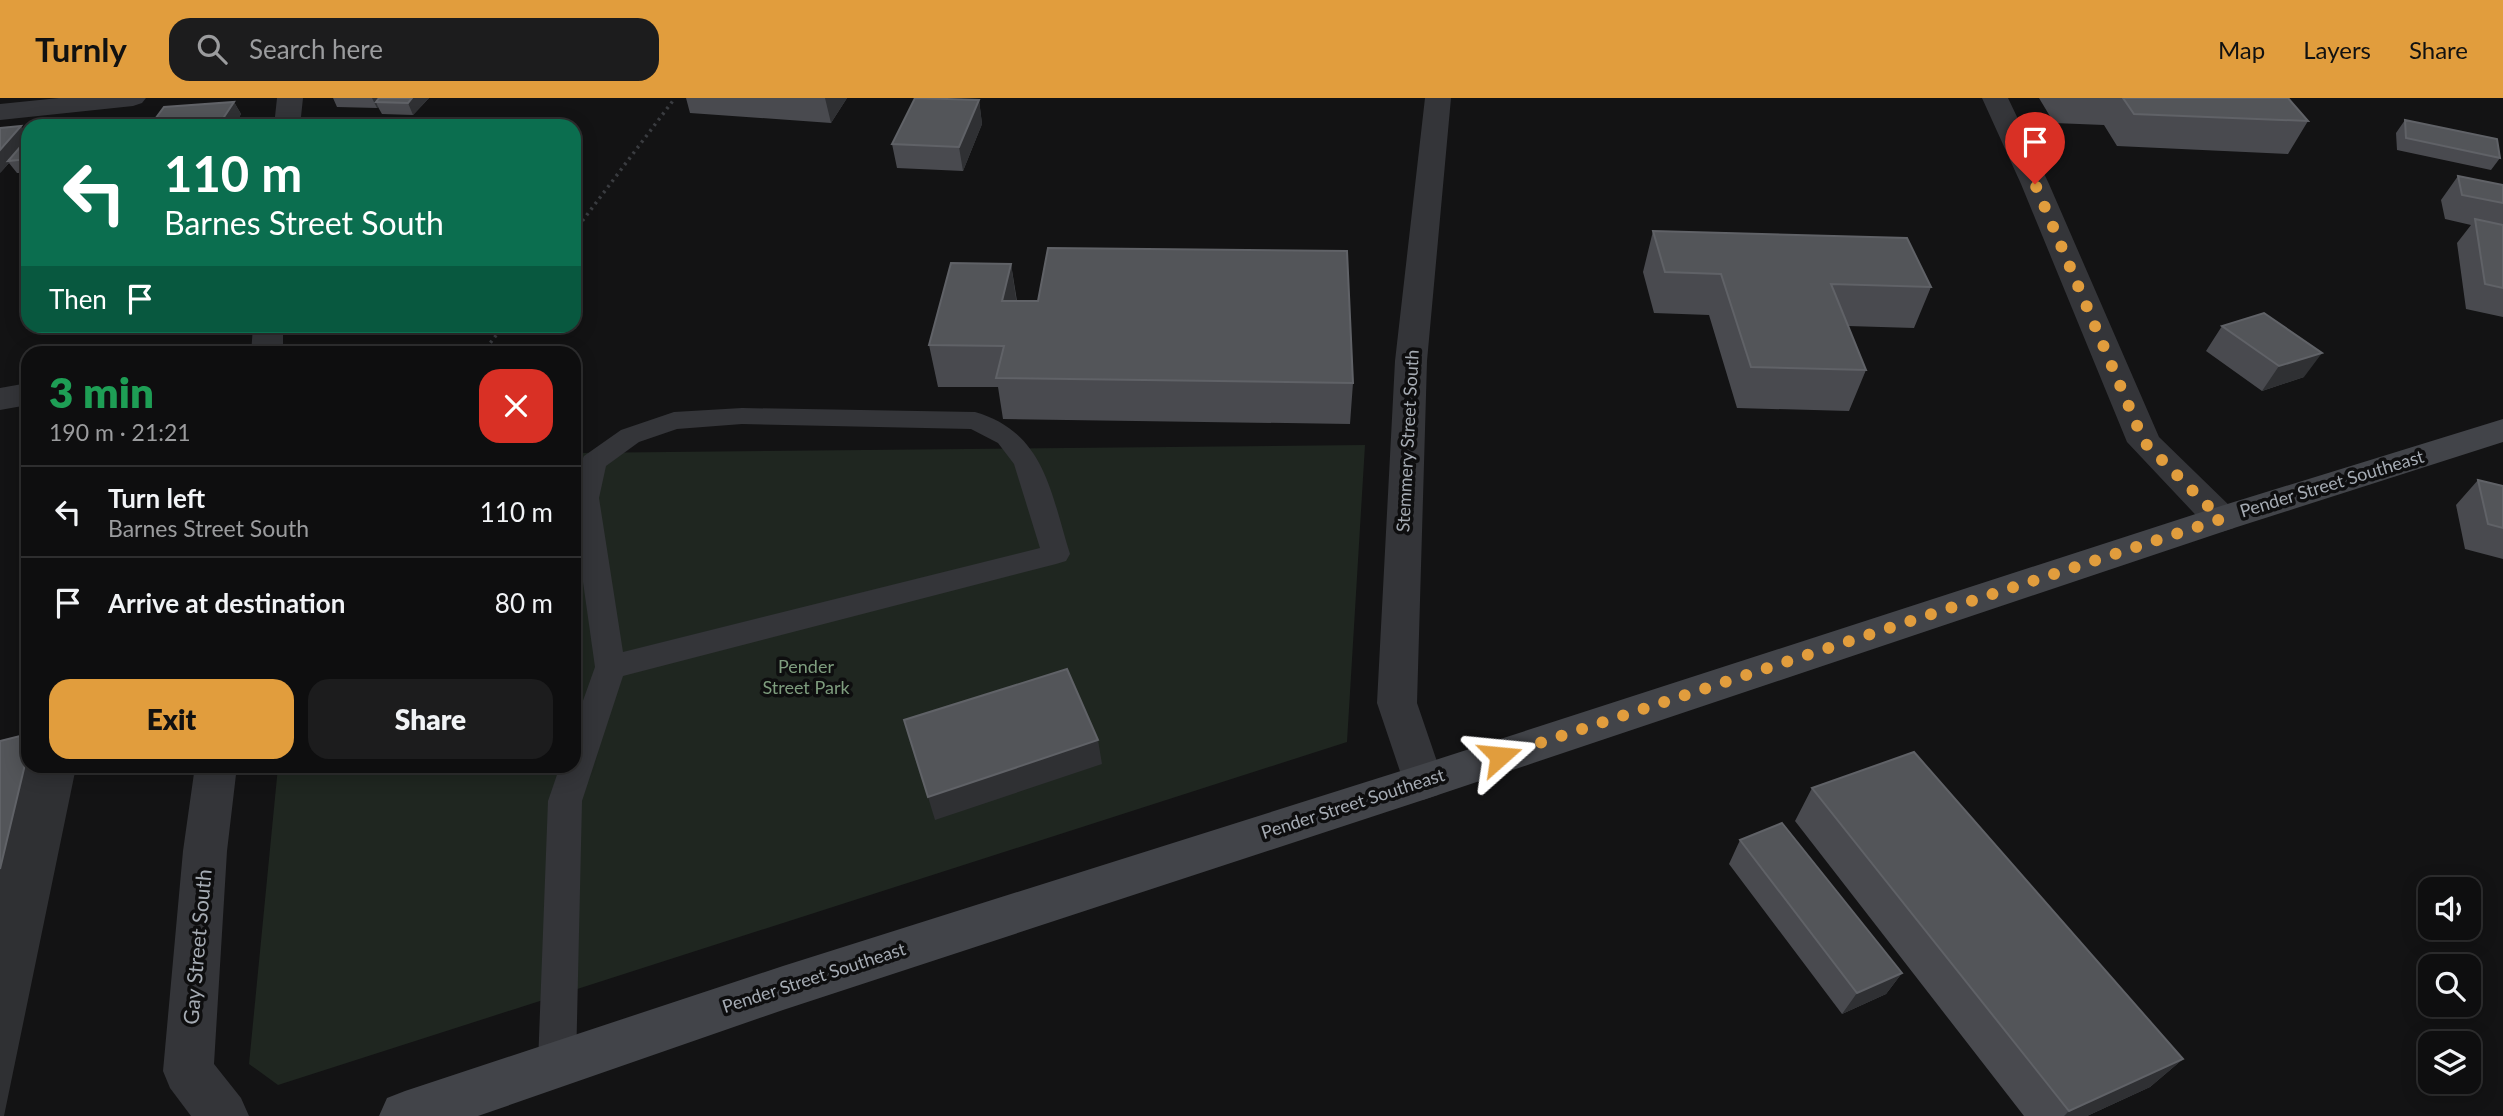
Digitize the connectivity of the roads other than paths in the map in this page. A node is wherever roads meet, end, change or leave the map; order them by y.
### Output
1 (133, 98) edge
2 (290, 98) edge
3 (1438, 98) edge
4 (1995, 98) edge
5 (0, 112) edge
6 (288, 119) edge
7 (21, 395) edge
8 (0, 399) edge
9 (2503, 430) edge
10 (2221, 519) junction
11 (610, 667) junction
12 (581, 753) edge
13 (215, 773) edge
14 (574, 773) edge
15 (1423, 782) junction
16 (557, 1064) junction
17 (223, 1116) edge
18 (405, 1116) edge

1 - 5 street
2 - 6 street
3 - 15 street, Stemmery Street South
4 - 10 street
7 - 8 street
9 - 10 street, Pender Street Southeast
10 - 15 street, Pender Street Southeast
11 - 11 lane
11 - 12 lane
13 - 17 street, Gay Street South
14 - 16 lane
15 - 16 street, Pender Street Southeast
16 - 18 street, Pender Street Southeast

